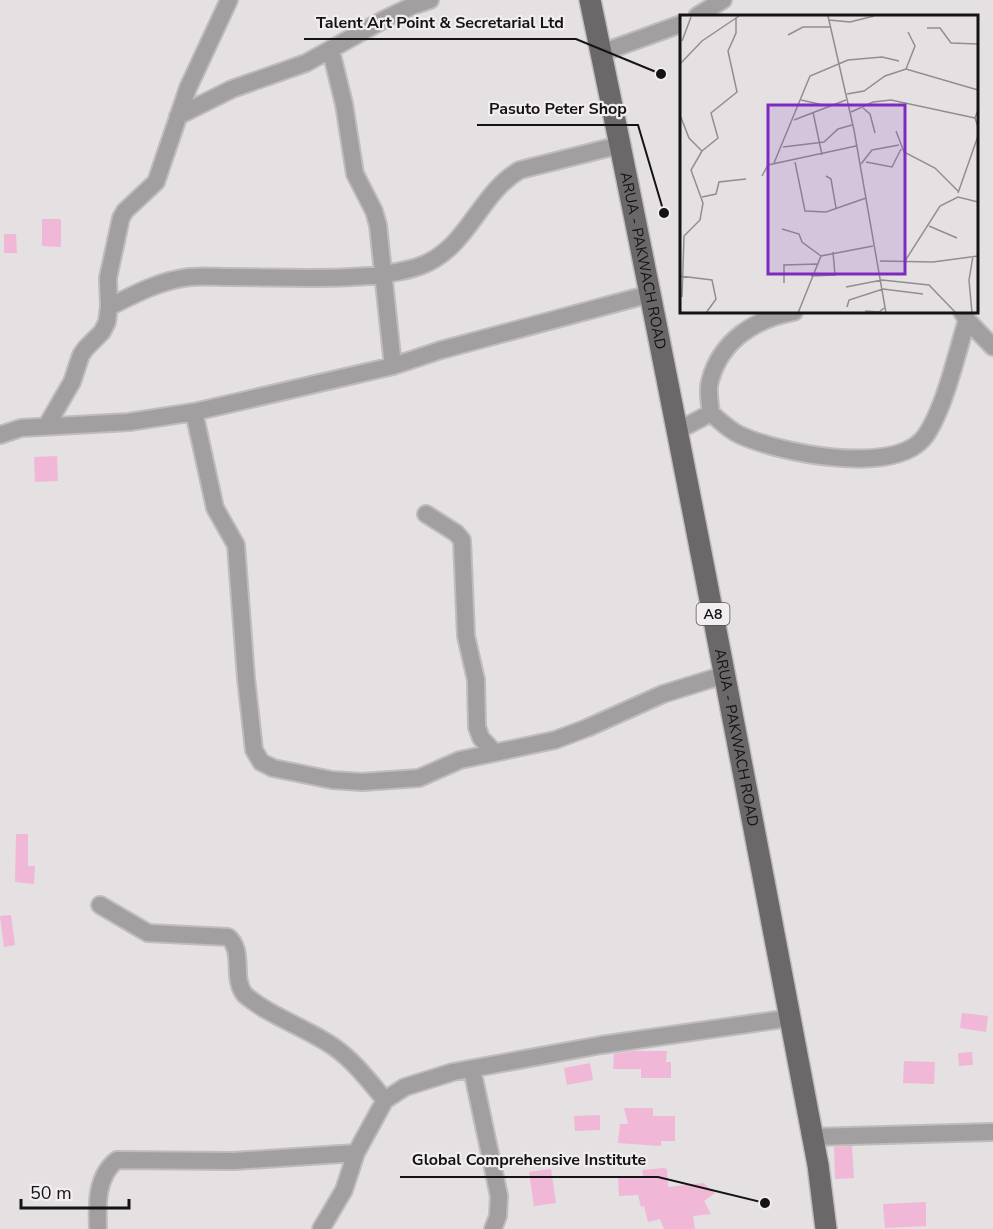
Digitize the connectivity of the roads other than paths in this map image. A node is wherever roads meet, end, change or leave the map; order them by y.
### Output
1 (229, 0) edge
2 (430, 0) edge
3 (590, 0) edge
4 (723, 0) edge
5 (405, 3) edge
6 (699, 15) edge
7 (680, 24) edge
8 (331, 51) junction
9 (601, 53) junction
10 (178, 116) junction
11 (620, 145) junction
12 (382, 274) junction
13 (650, 294) junction
14 (109, 307) junction
15 (781, 314) edge
16 (964, 316) edge
17 (993, 347) edge
18 (393, 366) junction
19 (195, 412) junction
20 (711, 414) junction
21 (47, 425) junction
22 (677, 430) junction
23 (0, 435) edge
24 (426, 514) dead end
25 (724, 675) junction
26 (494, 752) junction
27 (100, 905) dead end
28 (790, 1018) junction
29 (472, 1069) junction
30 (385, 1100) junction
31 (993, 1132) edge
32 (813, 1137) junction
33 (356, 1153) junction
34 (98, 1229) edge
35 (321, 1229) edge
36 (493, 1229) edge
37 (826, 1229) edge

1 - 10 street
2 - 5 street
3 - 9 main road, ARUA - PAKWACH ROAD / A8
4 - 6 street
5 - 8 street
7 - 9 street
8 - 10 street
8 - 12 street
9 - 11 main road, ARUA - PAKWACH ROAD / A8
10 - 14 street
11 - 12 street
11 - 13 main road, ARUA - PAKWACH ROAD / A8
12 - 14 street
12 - 18 street
13 - 18 street
13 - 22 main road, ARUA - PAKWACH ROAD / A8
14 - 21 street
15 - 20 street
16 - 17 street
16 - 20 street
18 - 19 street
19 - 21 street
19 - 26 street
20 - 22 street
21 - 23 street
22 - 25 main road, ARUA - PAKWACH ROAD / A8
24 - 26 street
25 - 26 street
25 - 28 main road, ARUA - PAKWACH ROAD / A8
27 - 30 street
28 - 29 street
28 - 32 main road, ARUA - PAKWACH ROAD / A8
29 - 30 street
29 - 36 street
30 - 33 street
31 - 32 street
32 - 37 main road, ARUA - PAKWACH ROAD / A8
33 - 34 street
33 - 35 street

